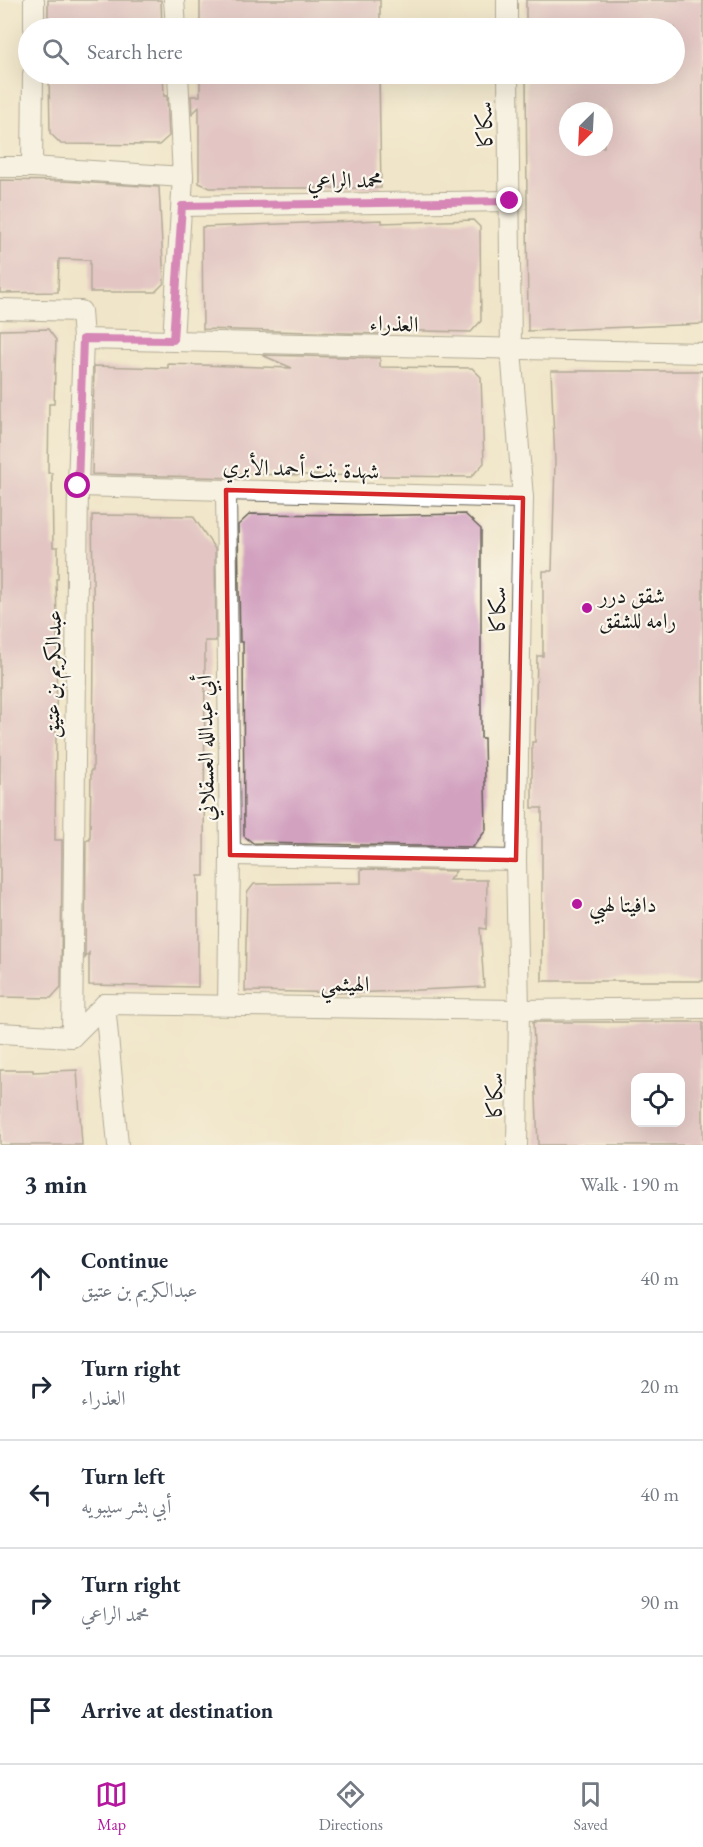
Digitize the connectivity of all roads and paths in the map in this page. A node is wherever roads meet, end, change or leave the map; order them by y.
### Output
1 (34, 0) edge
2 (174, 0) edge
3 (507, 0) edge
4 (34, 18) edge
5 (175, 18) edge
6 (507, 18) edge
7 (33, 84) edge
8 (178, 84) edge
9 (508, 84) edge
10 (0, 167) edge
11 (32, 167) junction
12 (183, 177) junction
13 (510, 201) junction
14 (182, 206) junction
15 (0, 309) edge
16 (83, 339) junction
17 (173, 340) junction
18 (511, 350) junction
19 (703, 353) edge
20 (78, 486) junction
21 (226, 490) junction
22 (523, 498) junction
23 (230, 855) junction
24 (516, 860) junction
25 (105, 1004) junction
26 (228, 1005) junction
27 (703, 1008) edge
28 (519, 1010) junction
29 (0, 1033) edge
30 (72, 1037) junction
31 (118, 1145) edge
32 (517, 1145) edge

1 - 4 street
2 - 5 street
3 - 6 street
7 - 11 street
8 - 12 street
9 - 13 street, سكاكا
10 - 11 street
11 - 12 street
12 - 14 street
13 - 14 street, محمد الراعي
13 - 18 street, سكاكا
14 - 17 street
15 - 16 street, عبدالكريم بن عتيق
16 - 17 street, العذراء
16 - 20 street, عبدالكريم بن عتيق
17 - 18 street, العذراء
18 - 19 street, العذراء
18 - 22 street, سكاكا
20 - 21 street, شهدة بنت أحمد الأبري
20 - 30 street, عبدالكريم بن عتيق
21 - 22 street, شهدة بنت أحمد الأبري
21 - 23 street, أبي عبدالله العسقلاني
22 - 24 street, سكاكا
23 - 24 street
23 - 26 street, أبي عبدالله العسقلاني
24 - 28 street, سكاكا
25 - 26 street, الهيثمي
25 - 30 street
25 - 31 street
26 - 28 street, الهيثمي
27 - 28 street, الهيثمي
28 - 32 street, سكاكا
29 - 30 street

